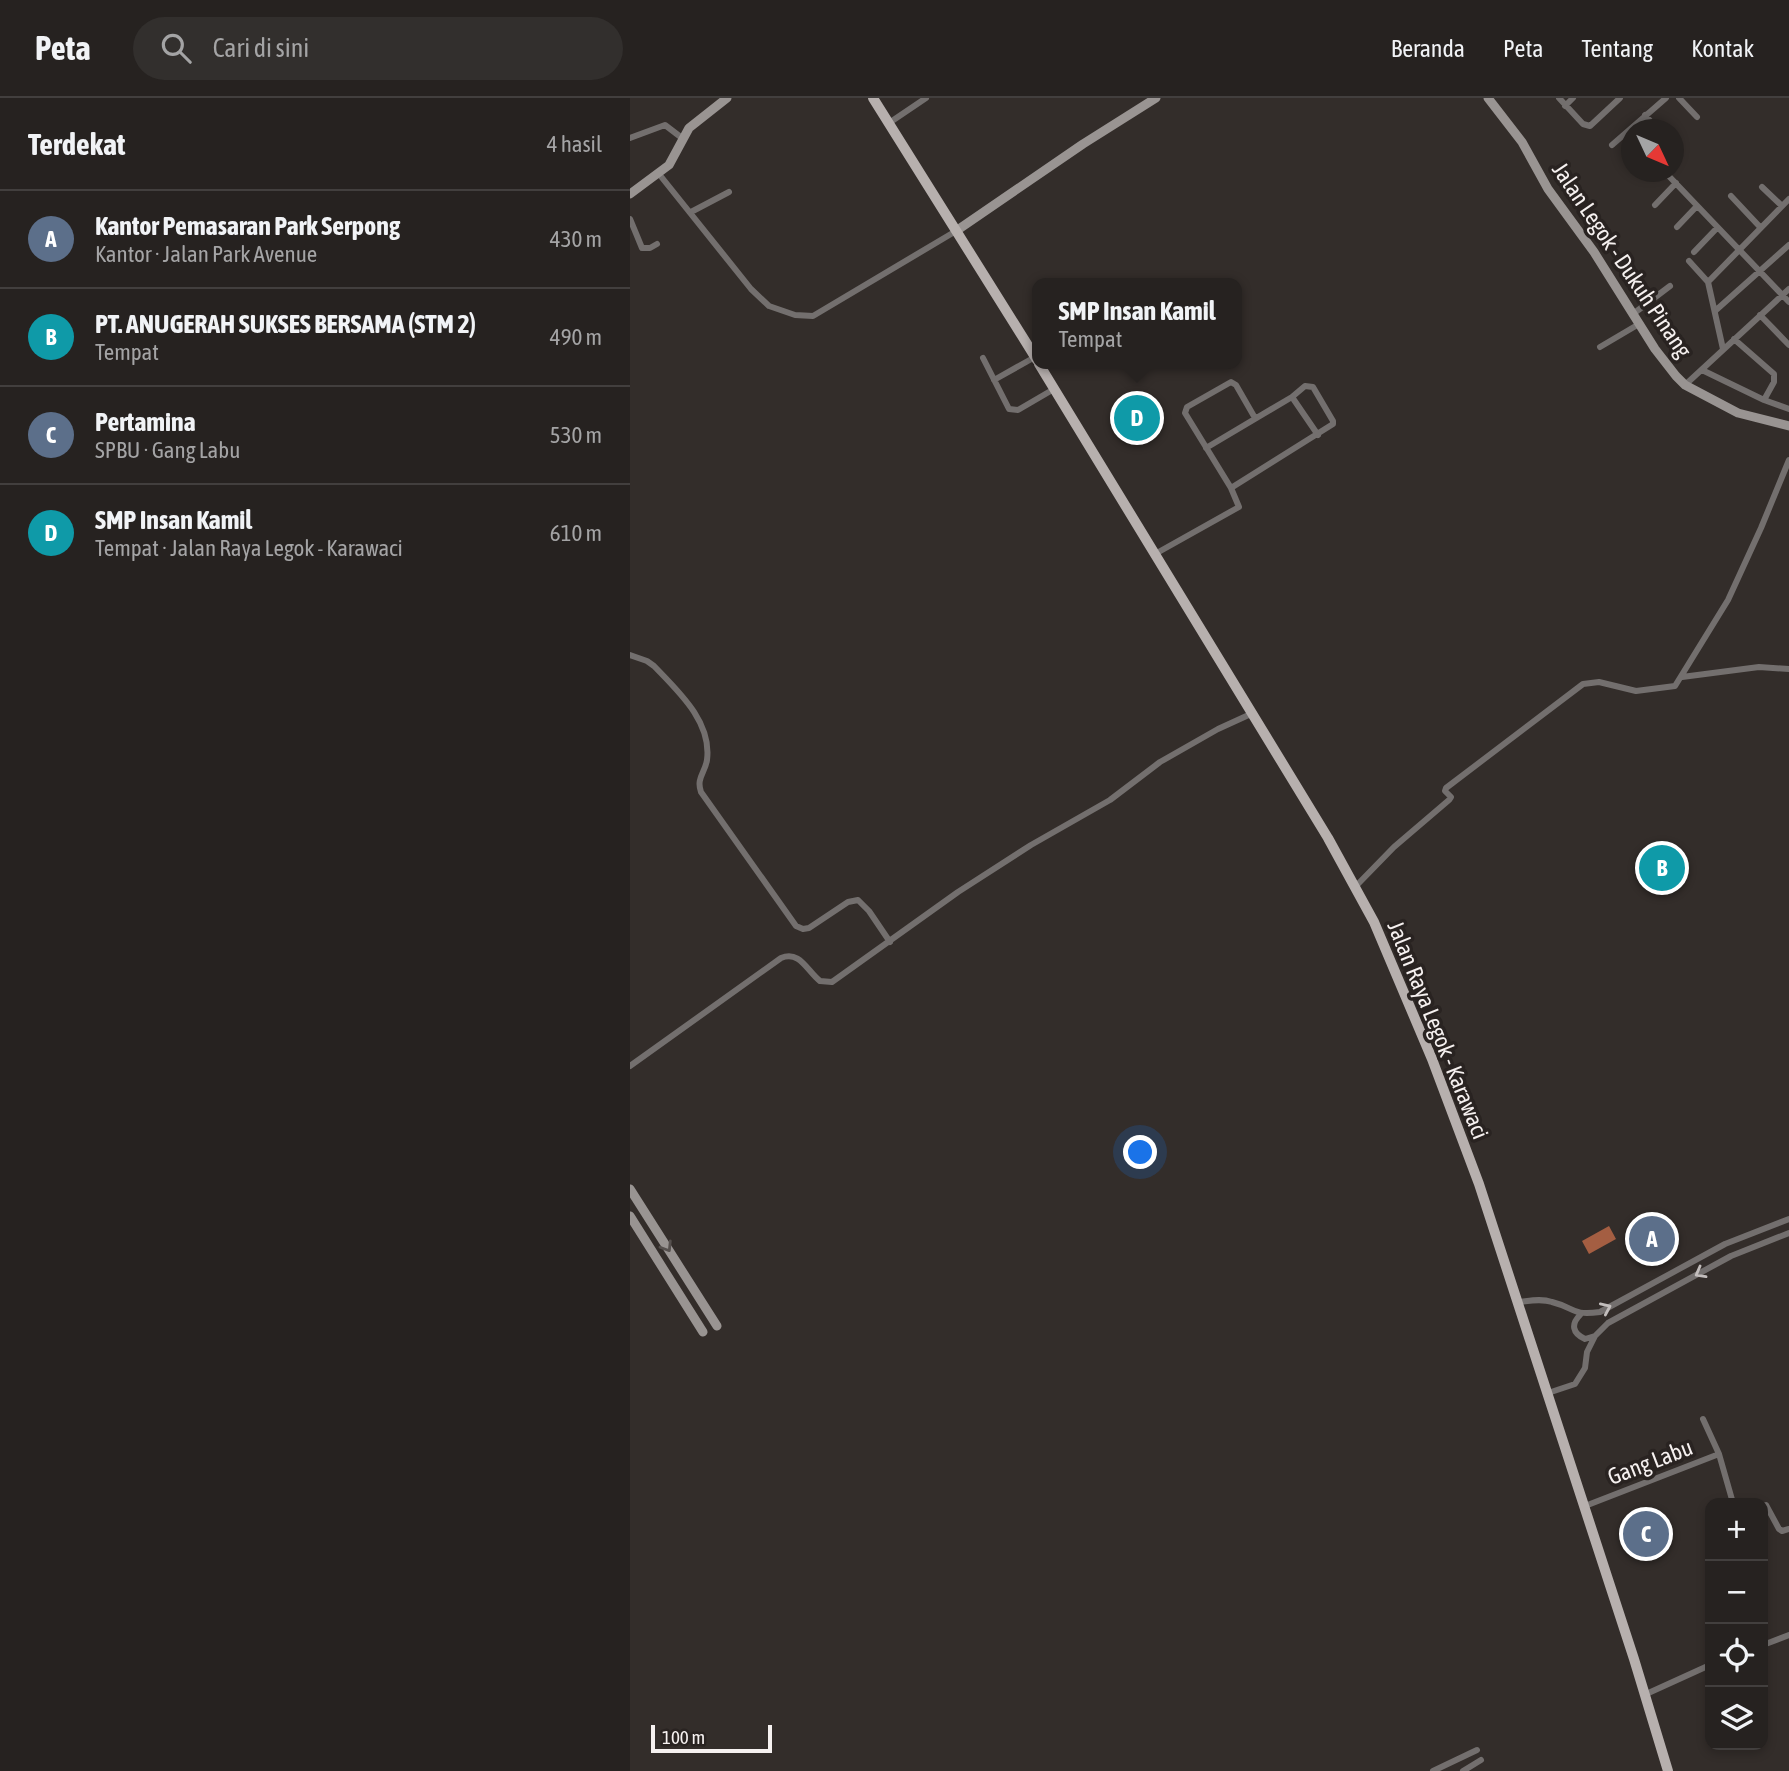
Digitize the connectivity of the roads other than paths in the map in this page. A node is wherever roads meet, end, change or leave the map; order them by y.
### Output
1 (727, 98) edge
2 (873, 98) edge
3 (926, 98) edge
4 (1156, 98) edge
5 (1488, 98) edge
6 (1559, 98) edge
7 (1573, 98) edge
8 (1620, 98) edge
9 (1665, 98) edge
10 (1679, 98) edge
11 (1565, 106) junction
12 (1645, 115) junction
13 (1697, 117) dead end
14 (1642, 119) edge
15 (1648, 119) edge
16 (890, 123) junction
17 (630, 138) edge
18 (682, 138) junction
19 (1621, 139) edge
20 (1612, 145) dead end
21 (659, 174) junction
22 (1676, 183) joint
23 (1762, 187) dead end
24 (729, 192) dead end
25 (630, 194) edge
26 (1731, 196) dead end
27 (1789, 199) edge
28 (1655, 205) dead end
29 (1697, 206) junction
30 (1782, 206) junction
31 (691, 212) junction
32 (630, 219) edge
33 (1677, 227) dead end
34 (1760, 227) junction
35 (1717, 228) junction
36 (957, 232) junction
37 (657, 244) dead end
38 (1789, 245) edge
39 (1739, 249) junction
40 (1694, 252) dead end
41 (1689, 261) dead end
42 (1759, 272) junction
43 (1708, 282) junction
44 (1670, 286) dead end
45 (1789, 289) edge
46 (1782, 295) junction
47 (1789, 302) edge
48 (1715, 311) junction
49 (1633, 314) junction
50 (1760, 315) junction
51 (1639, 324) junction
52 (1734, 339) junction
53 (1789, 345) edge
54 (1601, 347) dead end
55 (1723, 349) junction
56 (1032, 352) edge
57 (983, 358) dead end
58 (1032, 362) edge
59 (1042, 369) edge
60 (1702, 370) junction
61 (994, 380) junction
62 (1685, 385) junction
63 (1054, 390) junction
64 (1292, 397) junction
65 (1764, 400) junction
66 (1789, 409) edge
67 (1255, 418) junction
68 (1789, 426) edge
69 (1318, 435) junction
70 (1206, 448) junction
71 (1789, 460) edge
72 (1231, 488) junction
73 (1155, 554) junction
74 (630, 655) edge
75 (1789, 669) edge
76 (1682, 677) junction
77 (1253, 713) junction
78 (1356, 886) junction
79 (890, 942) junction
80 (630, 1066) edge
81 (630, 1189) edge
82 (630, 1216) edge
83 (1789, 1219) edge
84 (1754, 1231) junction
85 (1789, 1233) edge
86 (1741, 1236) junction
87 (1761, 1243) junction
88 (1747, 1249) junction
89 (1633, 1294) junction
90 (1518, 1302) junction
91 (1639, 1306) junction
92 (1580, 1315) junction
93 (717, 1326) dead end
94 (703, 1332) dead end
95 (1595, 1335) junction
96 (1548, 1394) junction
97 (1703, 1419) dead end
98 (1720, 1454) junction
99 (1732, 1498) edge
100 (1585, 1506) junction
101 (1768, 1509) edge
102 (1789, 1529) edge
103 (1789, 1635) edge
104 (1768, 1643) edge
105 (1705, 1667) edge
106 (1644, 1695) junction
107 (1477, 1750) dead end
108 (1481, 1760) dead end
109 (1433, 1771) edge
110 (1463, 1771) edge
111 (1668, 1771) edge

1 - 18 street
2 - 16 main road, Jalan Raya Legok - Karawaci
3 - 16 street
4 - 36 street
5 - 49 street, Jalan Legok - Dukuh Pinang
6 - 11 street
7 - 11 street
8 - 11 street
9 - 12 street
10 - 13 street
12 - 14 street
12 - 15 street
16 - 36 main road, Jalan Raya Legok - Karawaci
17 - 18 street
18 - 21 street
19 - 20 street
21 - 25 street
21 - 31 street
22 - 28 street
22 - 29 street
23 - 30 street
24 - 31 street
26 - 34 street
27 - 30 street
29 - 33 street
29 - 35 street
30 - 34 street
31 - 36 street
32 - 37 street
34 - 39 street
35 - 39 street
35 - 40 street
36 - 56 main road, Jalan Raya Legok - Karawaci
38 - 42 street
39 - 42 street
39 - 43 street
41 - 43 street
42 - 46 street
42 - 48 street
43 - 48 street
44 - 49 street
45 - 46 street
46 - 47 street
46 - 50 street
48 - 55 street
49 - 51 street, Jalan Legok - Dukuh Pinang
50 - 52 street
50 - 53 street
51 - 54 street
51 - 62 street, Jalan Legok - Dukuh Pinang
52 - 55 street
52 - 65 street
55 - 60 street
57 - 61 street
58 - 61 street
59 - 63 main road, Jalan Raya Legok - Karawaci
60 - 62 street
60 - 65 street
61 - 63 street
62 - 68 street, Jalan Legok - Dukuh Pinang
63 - 73 main road, Jalan Raya Legok - Karawaci
64 - 67 street
64 - 69 street
64 - 69 street
65 - 66 street
67 - 70 street
67 - 70 street
69 - 72 street
70 - 72 street
71 - 76 street
72 - 73 street
73 - 77 main road, Jalan Raya Legok - Karawaci
74 - 79 street
75 - 76 street
76 - 78 street
77 - 78 main road, Jalan Raya Legok - Karawaci
77 - 79 street
78 - 90 main road, Jalan Raya Legok - Karawaci
79 - 80 street
81 -> 93 street
82 - 94 street
83 - 84 street
84 - 86 street
84 - 87 street
85 - 87 street
86 - 88 street
86 - 89 street
87 - 88 street
88 -> 91 street
89 - 91 street
92 -> 89 street
90 - 92 street
90 - 96 main road, Jalan Raya Legok - Karawaci
91 - 95 street
92 - 95 street
95 - 96 street
96 - 100 main road, Jalan Raya Legok - Karawaci
97 - 98 street
98 - 99 street, Gang Labu
98 - 100 street, Gang Labu
100 - 106 main road, Jalan Raya Legok - Karawaci
101 - 102 street
103 - 104 street
105 - 106 street
106 - 111 main road, Jalan Raya Legok - Karawaci
107 - 109 street
108 - 110 street

